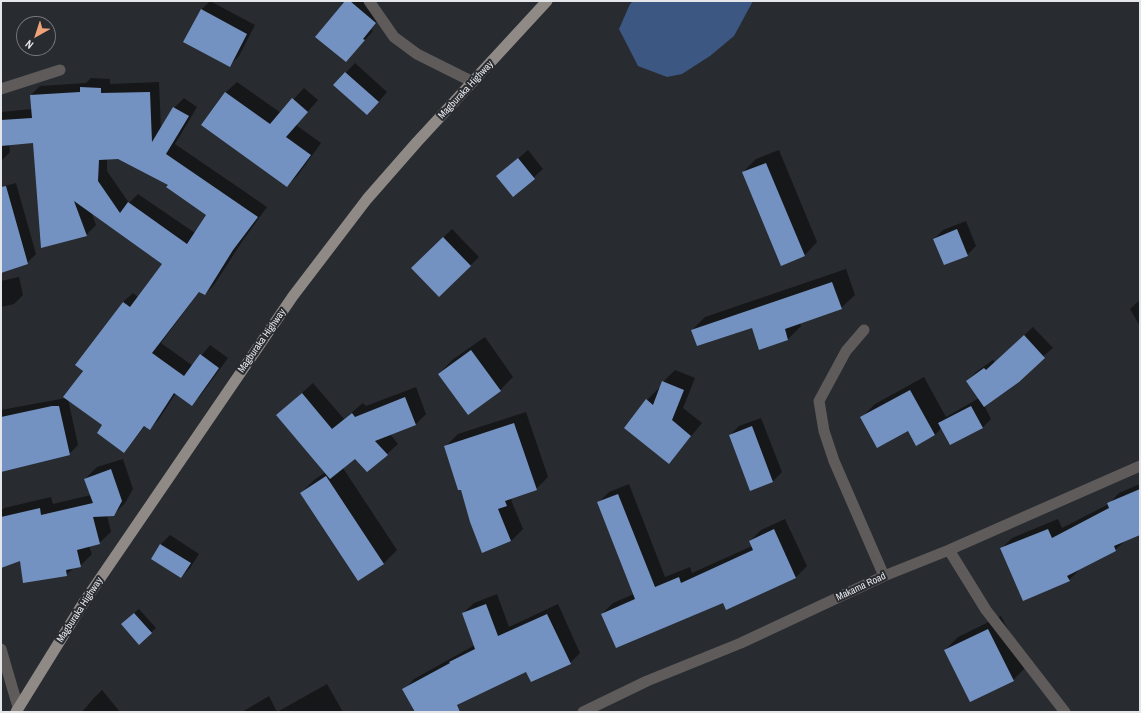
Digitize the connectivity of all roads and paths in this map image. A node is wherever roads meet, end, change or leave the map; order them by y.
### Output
1 (369, 1) edge
2 (547, 1) edge
3 (60, 70) dead end
4 (473, 82) junction
5 (1, 89) edge
6 (864, 330) dead end
7 (1140, 466) edge
8 (949, 550) junction
9 (884, 576) junction
10 (1, 649) edge
11 (17, 710) edge
12 (583, 712) edge
13 (1065, 712) edge

1 - 4 street
2 - 4 main road, Magburaka Highway
3 - 5 street
4 - 11 main road, Magburaka Highway
6 - 9 street
7 - 8 street, Makama Road
8 - 9 street, Makama Road
8 - 13 street
9 - 12 street, Makama Road
10 - 11 street

